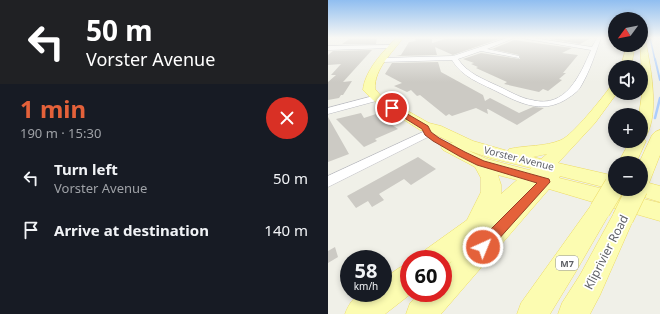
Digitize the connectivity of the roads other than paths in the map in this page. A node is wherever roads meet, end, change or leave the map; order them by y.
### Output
1 (387, 53) edge
2 (470, 53) edge
3 (500, 53) edge
4 (592, 53) edge
5 (644, 53) edge
6 (517, 56) dead end
7 (454, 58) junction
8 (382, 60) junction
9 (608, 97) edge
10 (377, 98) junction
11 (648, 108) edge
12 (328, 111) edge
13 (430, 130) junction
14 (660, 135) edge
15 (568, 143) junction
16 (488, 158) junction
17 (545, 173) junction
18 (648, 176) edge
19 (328, 182) edge
20 (614, 199) edge
21 (660, 212) edge
22 (474, 227) junction
23 (445, 250) edge
24 (452, 280) edge
25 (400, 285) edge
26 (432, 302) edge
27 (360, 314) edge
28 (421, 314) edge
29 (532, 314) edge
30 (573, 314) edge

1 - 8 main road
2 - 7 street
3 - 6 street
4 - 7 street
5 - 11 main road
7 - 8 street
8 - 10 main road
9 - 15 main road
10 - 12 street
10 - 13 main road, Vorster Avenue
13 - 16 main road, Vorster Avenue
13 - 19 street
14 - 18 main road, Kliprivier Road / M7
15 - 16 main road
15 - 17 main road
16 - 17 main road, Vorster Avenue
16 - 22 main road
17 - 20 main road, Vorster Avenue
17 - 22 main road
17 - 24 main road
20 - 21 main road, Vorster Avenue
20 - 29 main road, Kliprivier Road / M7
20 - 30 main road, Kliprivier Road / M7
22 - 23 main road
25 - 27 main road
26 - 28 main road

